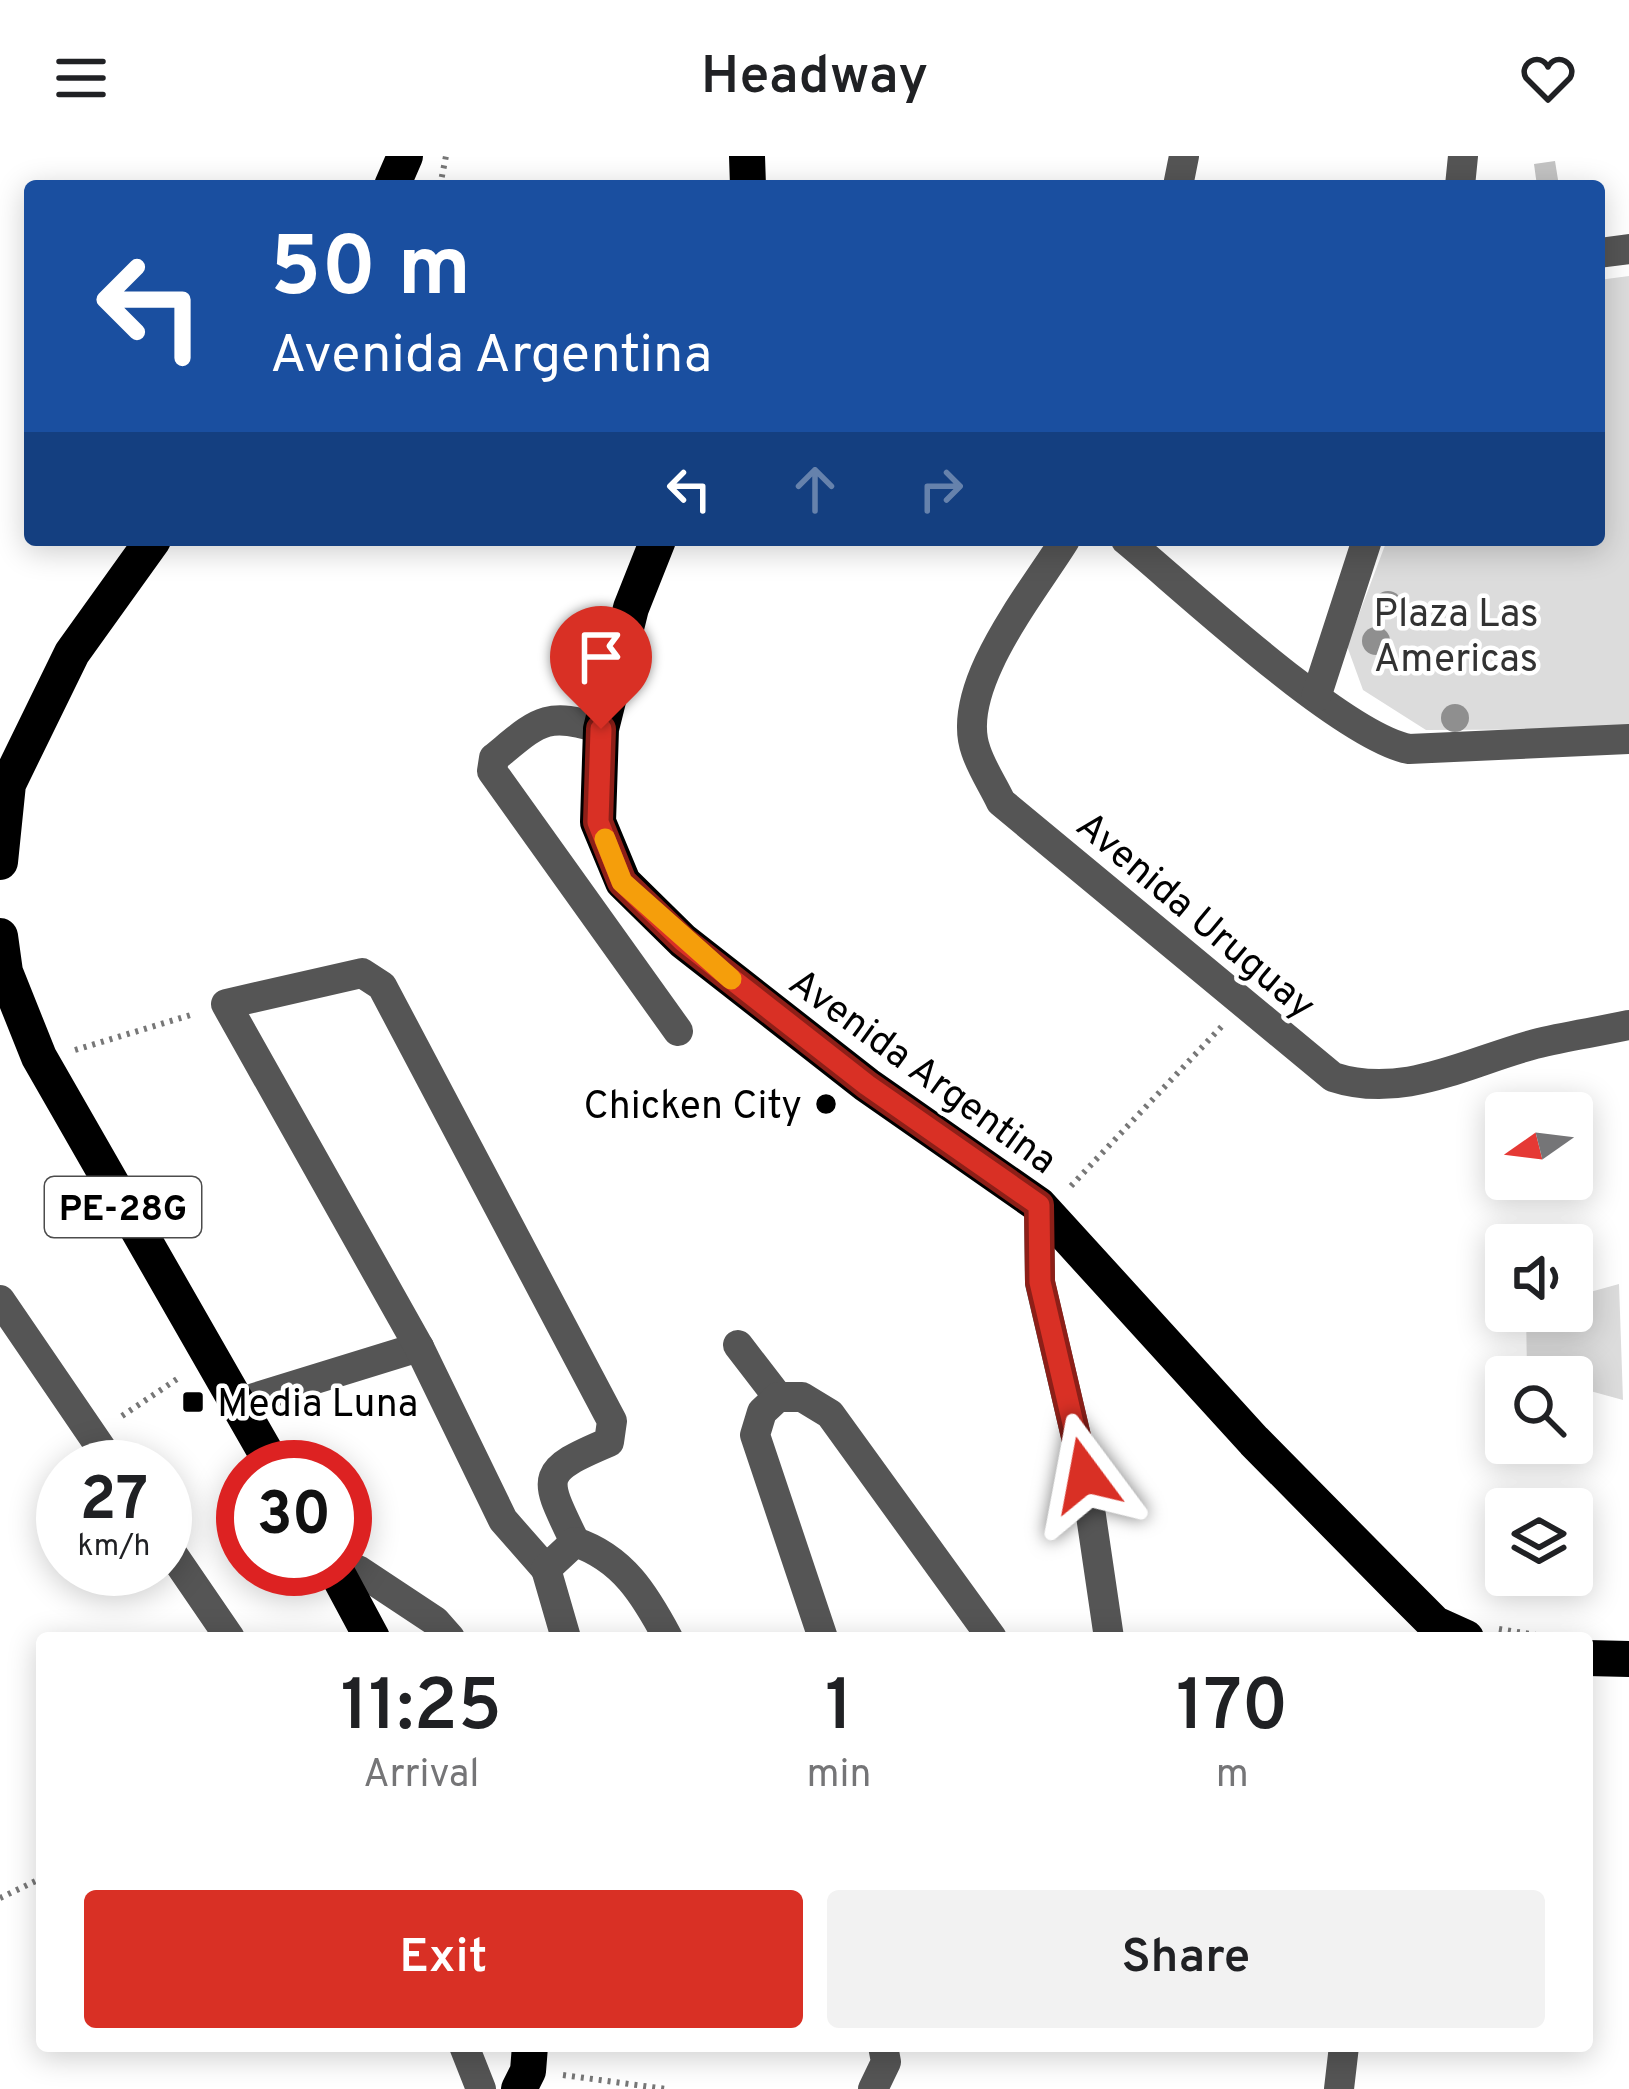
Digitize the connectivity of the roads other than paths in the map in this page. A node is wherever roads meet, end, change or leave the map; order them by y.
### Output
1 (149, 546) edge
2 (656, 546) edge
3 (1061, 546) edge
4 (1133, 546) edge
5 (1365, 546) edge
6 (1316, 697) junction
7 (601, 729) junction
8 (1629, 739) edge
9 (0, 862) edge
10 (0, 936) edge
11 (1629, 1025) edge
12 (678, 1031) dead end
13 (1050, 1201) junction
14 (0, 1300) edge
15 (738, 1345) dead end
16 (419, 1346) junction
17 (778, 1397) junction
18 (254, 1398) dead end
19 (95, 1440) edge
20 (258, 1440) edge
21 (575, 1542) junction
22 (545, 1569) junction
23 (372, 1579) edge
24 (192, 1582) edge
25 (350, 1596) edge
26 (226, 1632) edge
27 (369, 1632) edge
28 (445, 1632) edge
29 (564, 1632) edge
30 (664, 1632) edge
31 (821, 1632) edge
32 (988, 1632) edge
33 (1108, 1632) edge
34 (1439, 1632) edge
35 (1593, 1658) edge
36 (1629, 1660) edge
37 (466, 2052) edge
38 (884, 2052) edge
39 (1343, 2052) edge
40 (542, 2060) edge
41 (481, 2089) edge
42 (519, 2089) edge
43 (873, 2089) edge
44 (1339, 2089) edge

1 - 9 highway
2 - 7 highway, Avenida Argentina
3 - 11 street, Avenida Uruguay
4 - 6 street
5 - 6 street
6 - 8 street
7 - 12 street
7 - 13 highway, Avenida Argentina
10 - 20 highway, PE-28G
13 - 33 street
13 - 34 highway, Avenida Argentina
14 - 19 street
15 - 17 street
16 - 18 street
16 - 21 street
16 - 22 street
17 - 31 street
17 - 32 street
21 - 22 street
21 - 30 street
22 - 29 street
23 - 28 street
24 - 26 street
25 - 27 highway
35 - 36 highway
37 - 41 street
38 - 43 street
39 - 44 street
40 - 42 highway

